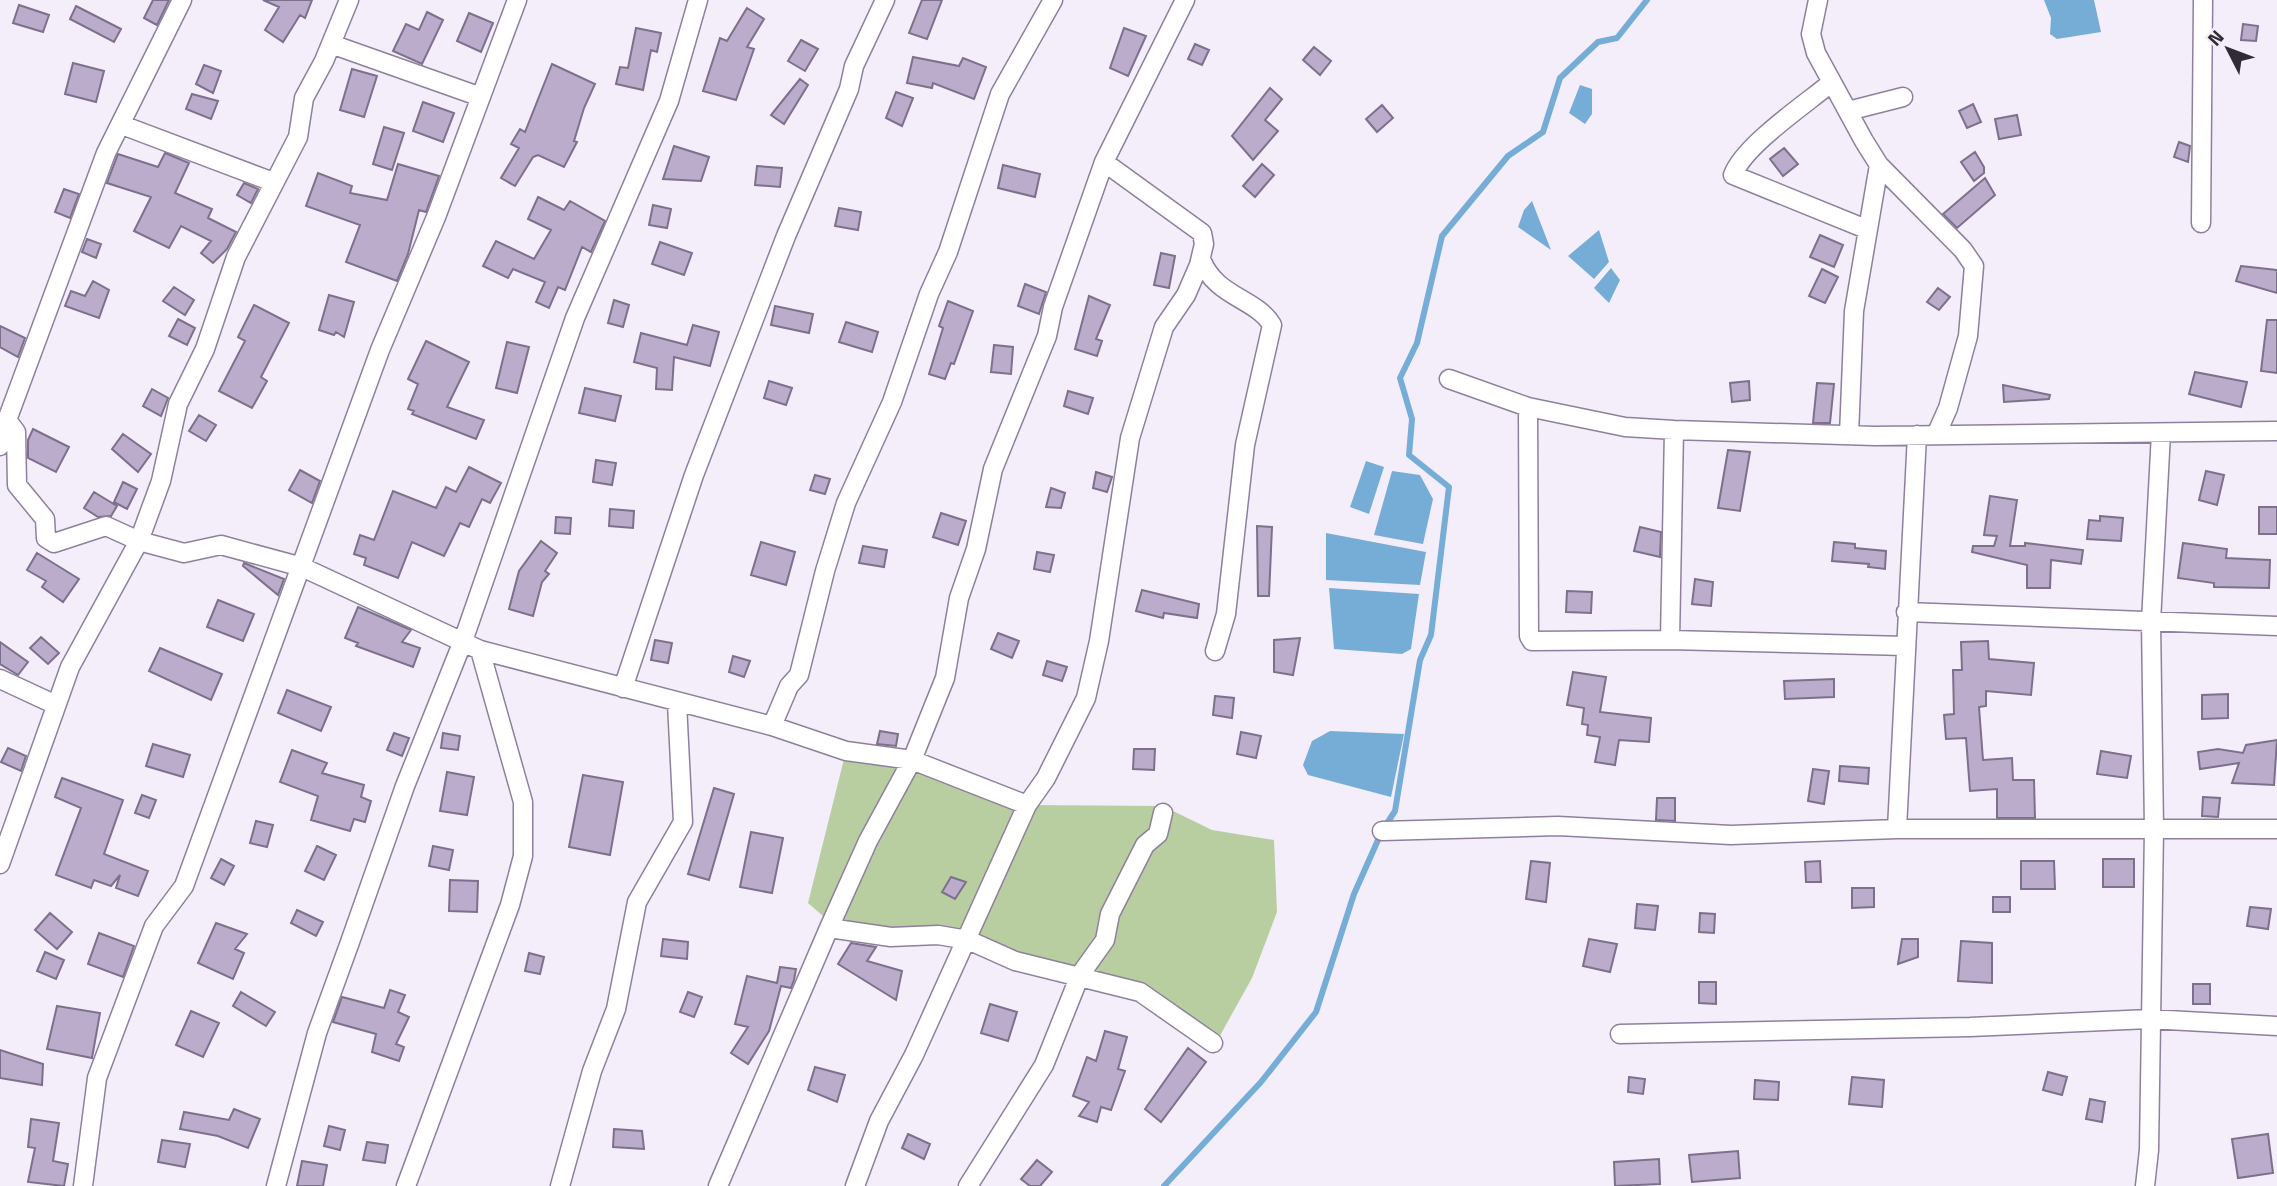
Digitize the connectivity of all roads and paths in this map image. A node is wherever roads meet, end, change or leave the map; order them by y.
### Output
1 (182, 0) edge
2 (349, 0) edge
3 (517, 0) edge
4 (698, 0) edge
5 (885, 0) edge
6 (1053, 0) edge
7 (1185, 0) edge
8 (1818, 0) edge
9 (2203, 0) edge
10 (331, 44) junction
11 (1832, 82) junction
12 (481, 97) junction
13 (1903, 97) dead end
14 (1848, 111) junction
15 (122, 124) junction
16 (1104, 162) junction
17 (1879, 165) junction
18 (273, 182) junction
19 (2201, 223) dead end
20 (1866, 229) junction
21 (1201, 259) junction
22 (1449, 379) dead end
23 (1528, 407) junction
24 (6, 420) junction
25 (1674, 430) junction
26 (2277, 431) edge
27 (2161, 433) junction
28 (1849, 435) junction
29 (1917, 435) junction
30 (1936, 435) junction
31 (0, 446) edge
32 (139, 541) junction
33 (302, 567) junction
34 (1906, 612) junction
35 (2151, 622) junction
36 (2277, 626) edge
37 (1670, 640) junction
38 (463, 641) junction
39 (1905, 646) junction
40 (480, 650) junction
41 (1215, 651) dead end
42 (0, 679) edge
43 (623, 688) junction
44 (677, 702) junction
45 (56, 705) junction
46 (772, 726) junction
47 (912, 760) junction
48 (1027, 805) junction
49 (1163, 813) dead end
50 (1897, 829) junction
51 (2154, 829) junction
52 (2277, 829) edge
53 (1382, 831) dead end
54 (0, 864) edge
55 (829, 928) junction
56 (968, 940) junction
57 (1080, 975) junction
58 (2149, 1019) junction
59 (2277, 1026) edge
60 (1620, 1034) dead end
61 (1213, 1043) dead end
62 (83, 1186) edge
63 (276, 1186) edge
64 (406, 1186) edge
65 (560, 1186) edge
66 (718, 1186) edge
67 (855, 1186) edge
68 (968, 1186) edge
69 (2145, 1186) edge

1 - 15 street
2 - 10 street
3 - 12 street
4 - 38 street
5 - 43 street
6 - 46 street
7 - 16 street
8 - 11 street
9 - 19 street
10 - 12 street
10 - 18 street
11 - 14 street
11 - 20 street
12 - 33 street
13 - 14 street
14 - 17 street
15 - 18 street
15 - 24 street
16 - 21 street
16 - 47 street
17 - 20 street
17 - 30 street
18 - 32 street
20 - 28 street
21 - 41 street
21 - 48 street
22 - 23 street
23 - 25 street
23 - 37 street
24 - 31 street
24 - 32 street
25 - 28 street
25 - 37 street
26 - 27 street
27 - 30 street
27 - 35 street
28 - 29 street
29 - 30 street
29 - 34 street
32 - 33 street
32 - 45 street
33 - 38 street
33 - 62 street
34 - 35 street
34 - 39 street
35 - 36 street
35 - 51 street
37 - 39 street
38 - 40 street
38 - 63 street
39 - 50 street
40 - 43 street
40 - 64 street
42 - 45 street
43 - 44 street
44 - 46 street
44 - 65 street
45 - 54 street
46 - 47 street
47 - 48 street
47 - 55 street
48 - 56 street
49 - 57 street
50 - 51 street
50 - 53 street
51 - 52 street
51 - 58 street
55 - 56 street
55 - 66 street
56 - 57 street
56 - 67 street
57 - 61 street
57 - 68 street
58 - 59 street
58 - 60 street
58 - 69 street

